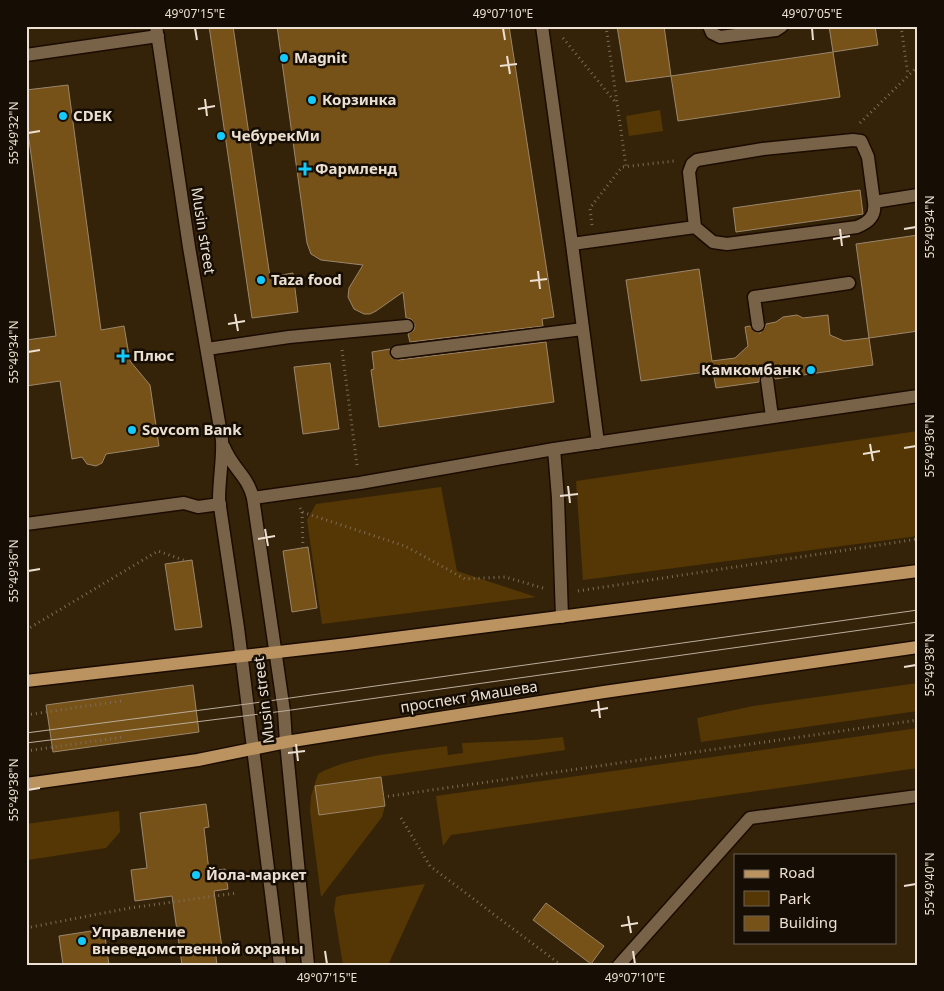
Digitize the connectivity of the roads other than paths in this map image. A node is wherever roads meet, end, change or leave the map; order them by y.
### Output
1 (542, 26) edge
2 (709, 26) edge
3 (782, 26) edge
4 (157, 31) edge
5 (26, 55) edge
6 (918, 195) edge
7 (874, 202) junction
8 (695, 227) junction
9 (572, 244) junction
10 (849, 283) dead end
11 (758, 325) dead end
12 (407, 326) dead end
13 (583, 328) junction
14 (206, 349) junction
15 (397, 352) dead end
16 (767, 380) dead end
17 (918, 396) edge
18 (772, 417) junction
19 (222, 440) junction
20 (598, 443) junction
21 (554, 449) junction
22 (253, 498) junction
23 (220, 504) junction
24 (26, 524) edge
25 (918, 571) edge
26 (562, 617) junction
27 (918, 648) edge
28 (275, 653) junction
29 (242, 656) junction
30 (26, 681) edge
31 (286, 742) junction
32 (253, 749) junction
33 (26, 784) edge
34 (918, 796) edge
35 (280, 965) edge
36 (308, 965) edge
37 (619, 965) edge

1 - 9 street
2 - 3 street
4 - 5 street
4 - 14 street, Musin street
6 - 7 street
7 - 8 street
7 - 8 street
8 - 9 street
9 - 13 street
10 - 11 street
12 - 14 street
13 - 15 street
13 - 20 street
14 - 19 street, Musin street
16 - 18 street
17 - 18 street
18 - 20 street
19 - 22 street, Musin street
19 - 23 street, Musin street
20 - 21 street
21 - 22 street
21 - 26 street
22 - 28 street, Musin street
23 - 24 street
23 - 29 street, Musin street
25 - 26 main road
26 - 28 main road
27 - 31 main road, проспект Ямашева
28 - 29 main road
28 - 31 street, Musin street
29 - 30 main road
29 - 32 street, Musin street
31 - 32 main road, проспект Ямашева
31 - 36 street, Musin street
32 - 33 main road, проспект Ямашева
32 - 35 street, Musin street
34 - 37 street

